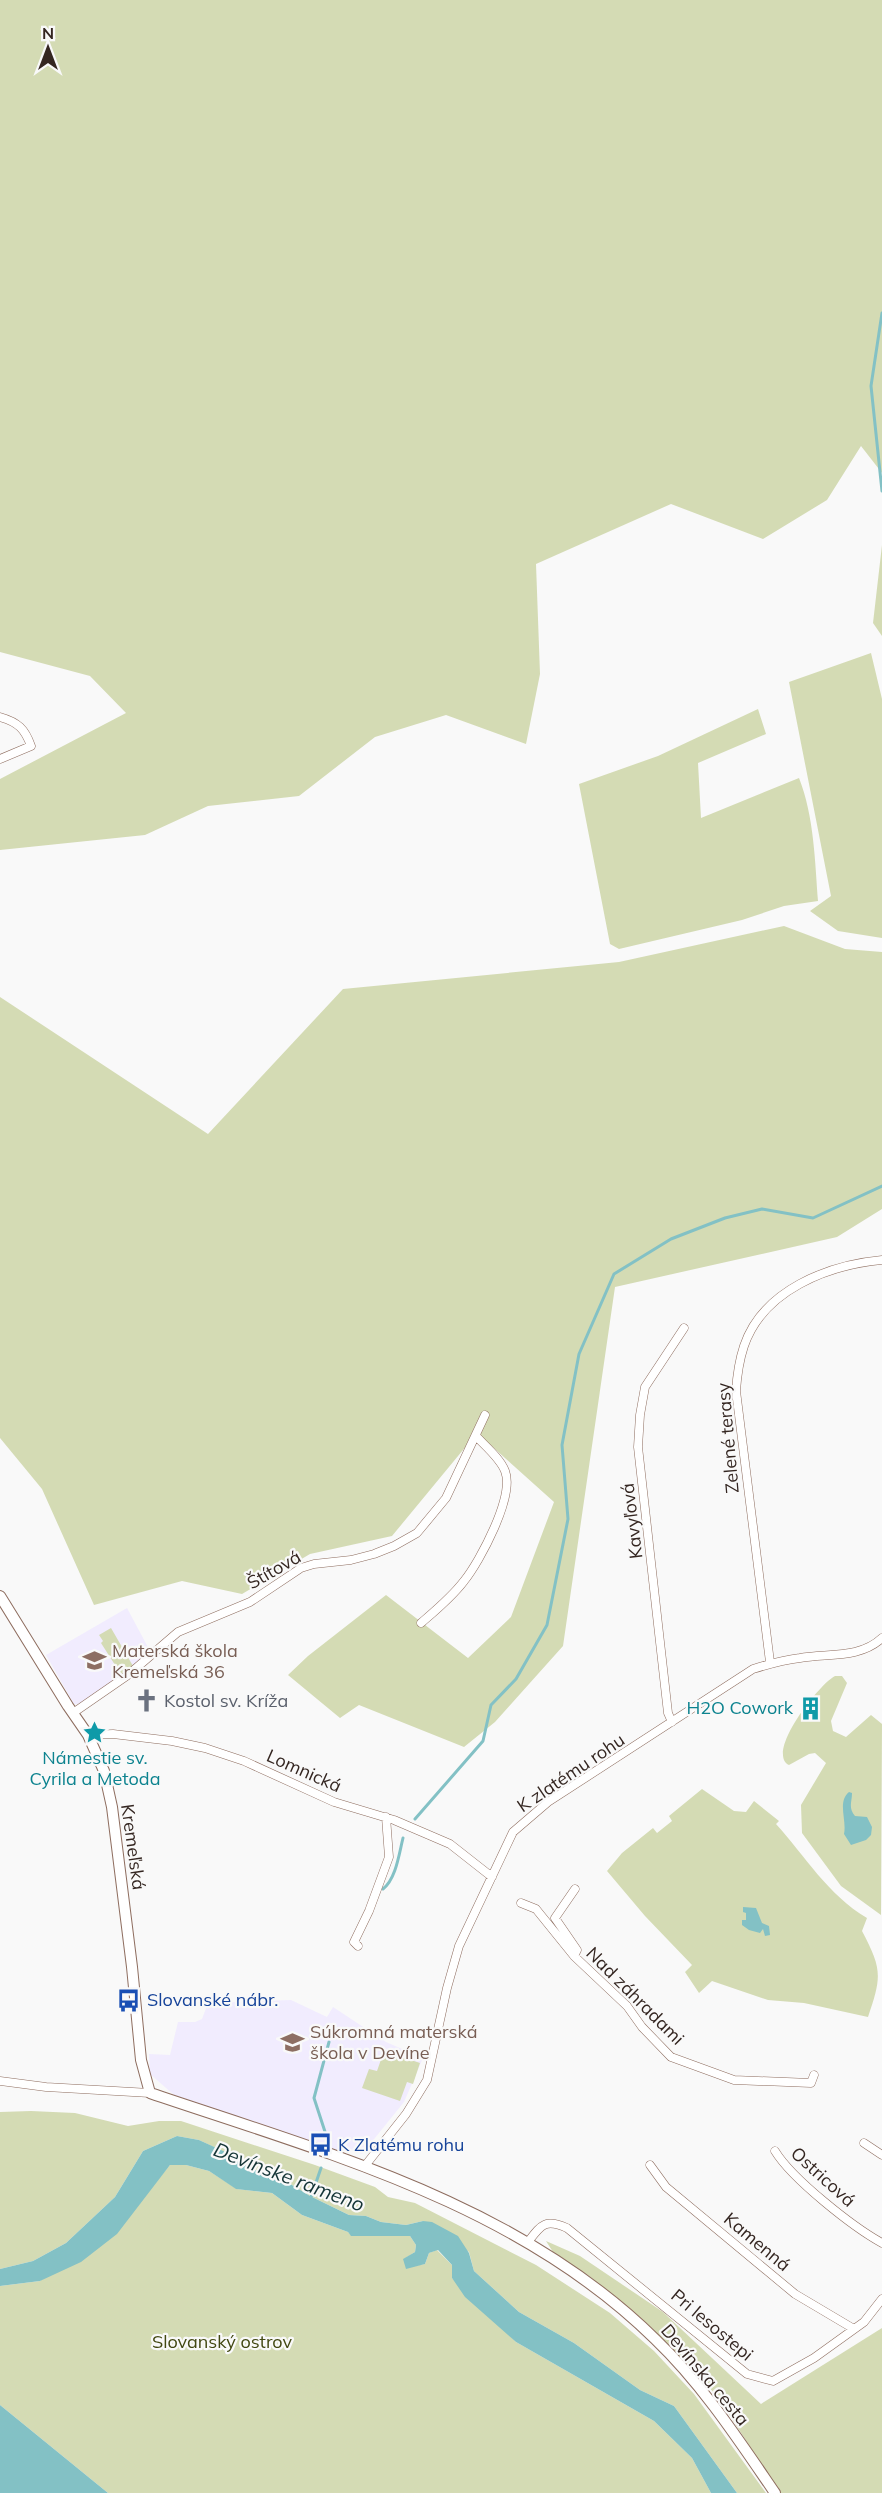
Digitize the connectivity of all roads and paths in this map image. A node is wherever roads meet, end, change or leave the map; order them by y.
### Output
1 (0, 717) edge
2 (0, 759) edge
3 (882, 1260) edge
4 (684, 1328) dead end
5 (485, 1415) dead end
6 (476, 1436) junction
7 (0, 1598) edge
8 (421, 1623) dead end
9 (882, 1638) edge
10 (770, 1662) junction
11 (73, 1713) junction
12 (672, 1722) junction
13 (88, 1735) junction
14 (386, 1817) junction
15 (492, 1877) junction
16 (575, 1889) dead end
17 (521, 1903) dead end
18 (358, 1946) dead end
19 (574, 1956) junction
20 (814, 2075) dead end
21 (0, 2081) edge
22 (150, 2093) junction
23 (864, 2143) dead end
24 (775, 2151) dead end
25 (882, 2155) edge
26 (650, 2165) dead end
27 (364, 2167) junction
28 (528, 2242) junction
29 (882, 2243) edge
30 (882, 2299) edge
31 (854, 2330) junction
32 (775, 2493) edge

1 - 2 street
3 - 10 street, Zelené terasy
4 - 12 street, Kavyľová
5 - 6 street, Štítová
6 - 8 street
6 - 11 street, Štítová
7 - 11 street, Kremeľská
9 - 10 street, K zlatému rohu
10 - 12 street, K zlatému rohu
11 - 13 street, Kremeľská
12 - 15 street, K zlatému rohu
13 - 14 street, Lomnická
13 - 22 street, Kremeľská
14 - 15 street, Lomnická
14 - 18 street
15 - 27 street, K zlatému rohu
16 - 19 street
17 - 19 street, Nad záhradami
19 - 20 street, Nad záhradami
21 - 22 street
22 - 27 street, Devínska cesta
23 - 25 street
24 - 29 street, Ostricová
26 - 31 street, Kamenná
27 - 28 street, Devínska cesta
28 - 31 street, Pri lesostepi
28 - 32 street, Devínska cesta
30 - 31 street, Pri lesostepi

